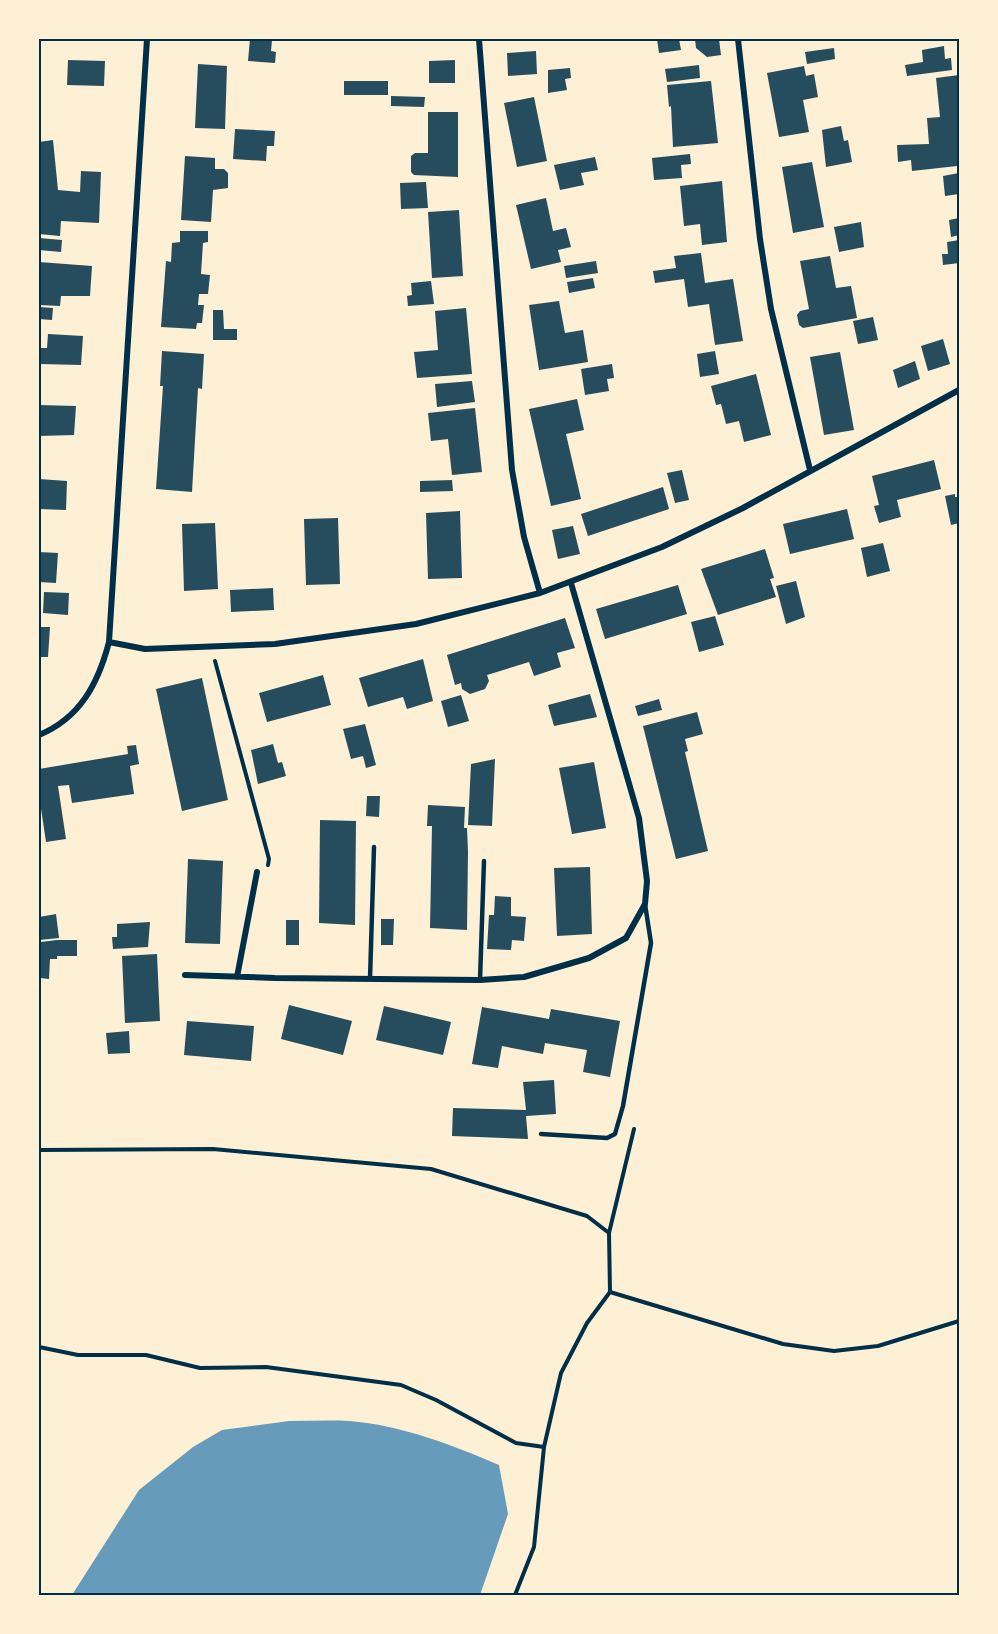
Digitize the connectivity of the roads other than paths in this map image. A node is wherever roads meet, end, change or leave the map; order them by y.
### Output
1 (147, 39) edge
2 (478, 39) edge
3 (738, 39) edge
4 (959, 390) edge
5 (810, 470) junction
6 (571, 583) junction
7 (540, 593) junction
8 (109, 642) junction
9 (39, 735) edge
10 (374, 847) dead end
11 (484, 861) dead end
12 (257, 872) road end
13 (645, 904) junction
14 (185, 975) dead end
15 (237, 977) junction
16 (370, 979) junction
17 (480, 980) junction
18 (541, 1134) dead end

1 - 8 street
2 - 7 street
3 - 5 street
4 - 5 street
5 - 6 street
6 - 7 street
6 - 13 street
7 - 8 street
8 - 9 street
10 - 16 lane
11 - 17 lane
12 - 15 street
13 - 17 street
13 - 18 lane
14 - 15 street
15 - 16 street
16 - 17 street

